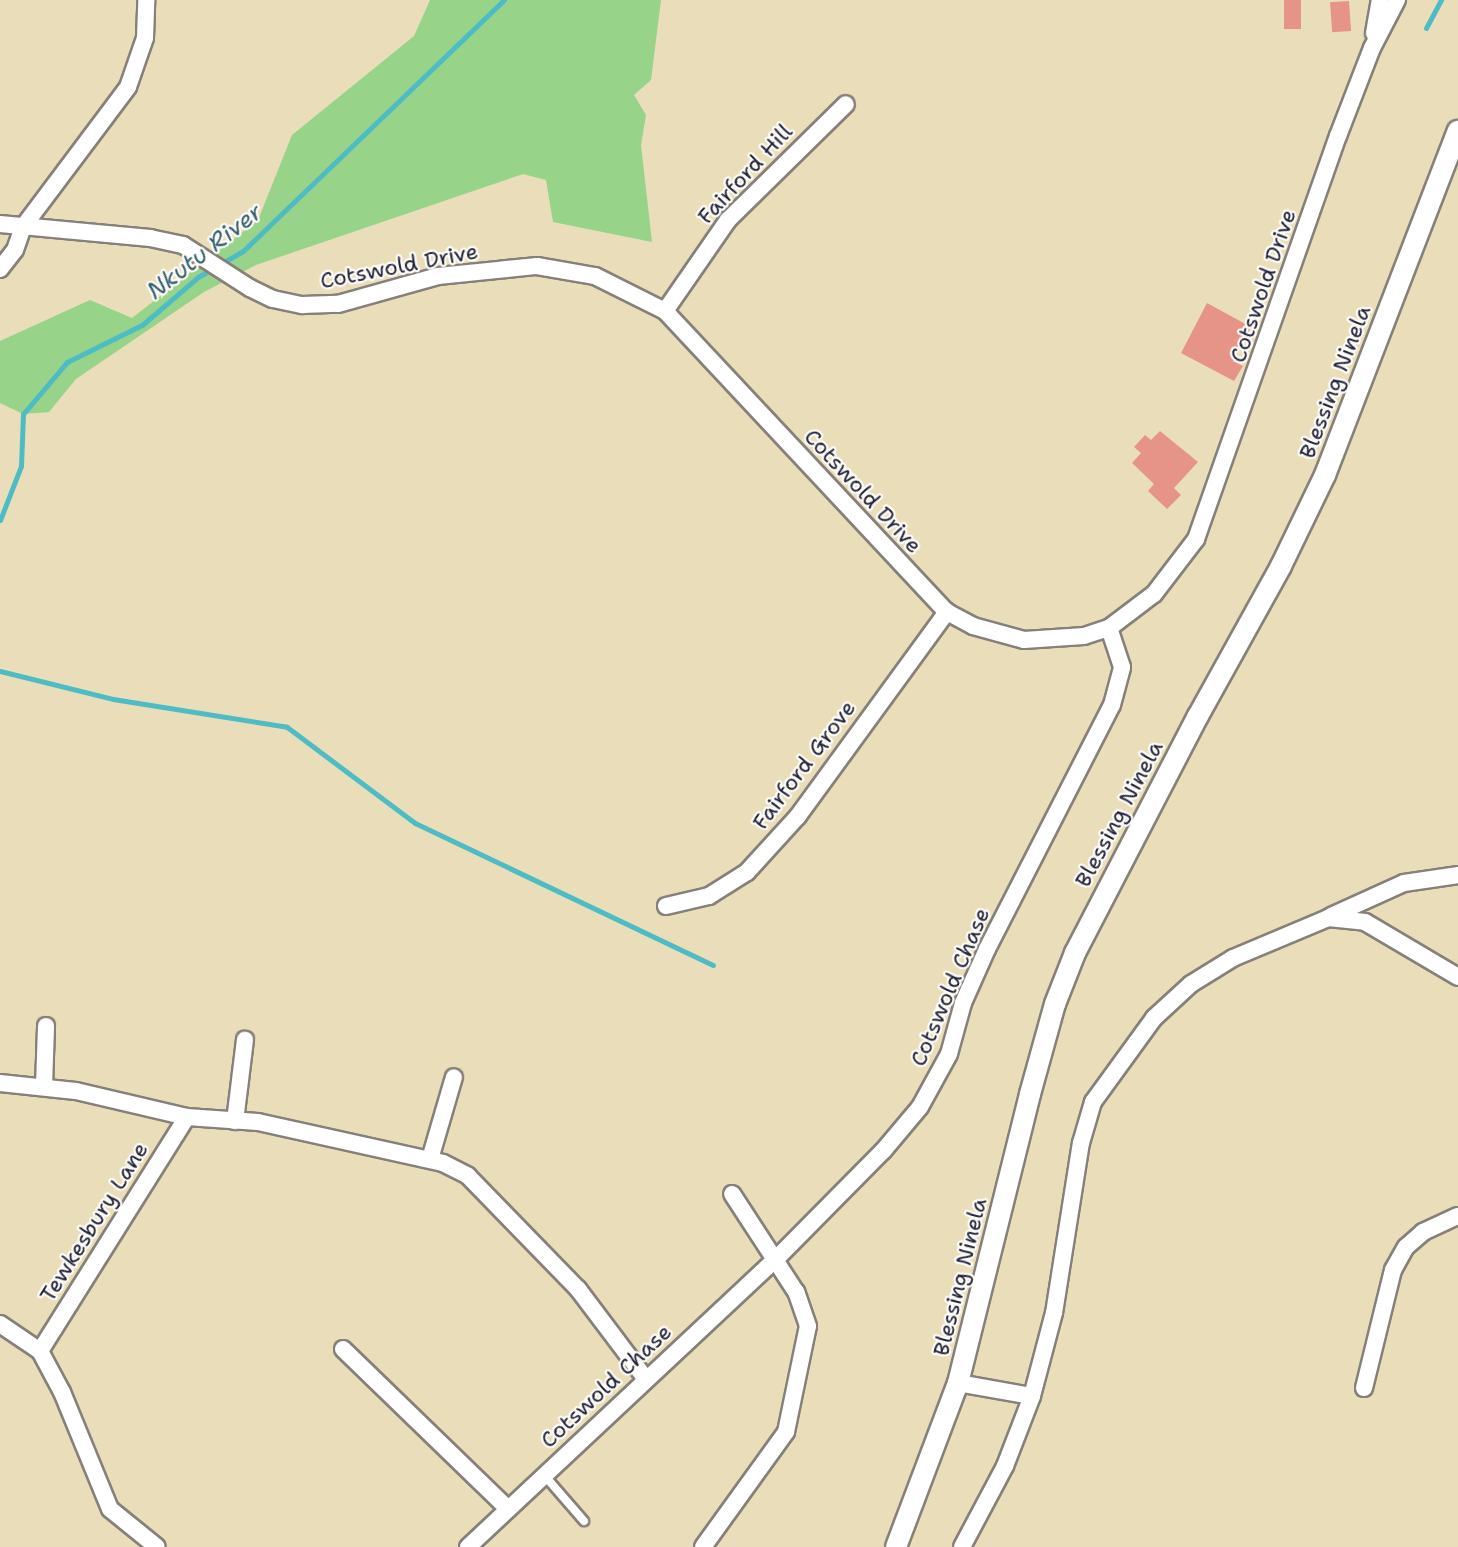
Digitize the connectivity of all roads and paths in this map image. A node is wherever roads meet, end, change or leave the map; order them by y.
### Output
1 (146, 0) edge
2 (1380, 0) edge
3 (1397, 0) edge
4 (1372, 48) junction
5 (846, 104) dead end
6 (1458, 130) edge
7 (0, 224) edge
8 (23, 227) junction
9 (0, 269) edge
10 (665, 310) junction
11 (947, 612) junction
12 (1109, 628) junction
13 (1458, 875) edge
14 (666, 906) dead end
15 (1328, 918) junction
16 (1458, 977) edge
17 (46, 1026) dead end
18 (245, 1040) dead end
19 (454, 1077) dead end
20 (0, 1083) edge
21 (44, 1088) junction
22 (187, 1116) junction
23 (236, 1120) junction
24 (430, 1158) junction
25 (732, 1194) dead end
26 (1458, 1216) edge
27 (776, 1259) junction
28 (0, 1324) edge
29 (343, 1348) dead end
30 (40, 1351) junction
31 (645, 1378) junction
32 (958, 1383) junction
33 (1364, 1388) dead end
34 (1032, 1396) junction
35 (544, 1474) junction
36 (508, 1509) junction
37 (584, 1521) dead end
38 (157, 1547) edge
39 (468, 1547) edge
40 (703, 1547) edge
41 (896, 1547) edge
42 (962, 1547) edge

1 - 8 street
2 - 4 street, Cotswold Drive
3 - 4 street, Cotswold Drive
4 - 12 street, Cotswold Drive
5 - 10 street, Fairford Hill
6 - 32 street, Blessing Ninela
7 - 8 street, Cotswold Drive
8 - 9 street
8 - 10 street, Cotswold Drive
10 - 11 street, Cotswold Drive
11 - 12 street, Cotswold Drive
11 - 14 street, Fairford Grove
12 - 27 street, Cotswold Chase
13 - 15 street
15 - 16 street
15 - 34 street
17 - 21 street
18 - 23 street
19 - 24 street
20 - 21 street
21 - 22 street
22 - 23 street
22 - 30 street, Tewkesbury Lane
23 - 24 street
24 - 31 street
25 - 27 street
26 - 33 street
27 - 31 street, Cotswold Chase
27 - 40 street
28 - 30 street
29 - 36 street
30 - 38 street
31 - 35 street, Cotswold Chase
32 - 34 street
32 - 41 street, Blessing Ninela
34 - 42 street
35 - 36 street, Cotswold Chase
35 - 37 lane
36 - 39 street, Cotswold Chase

